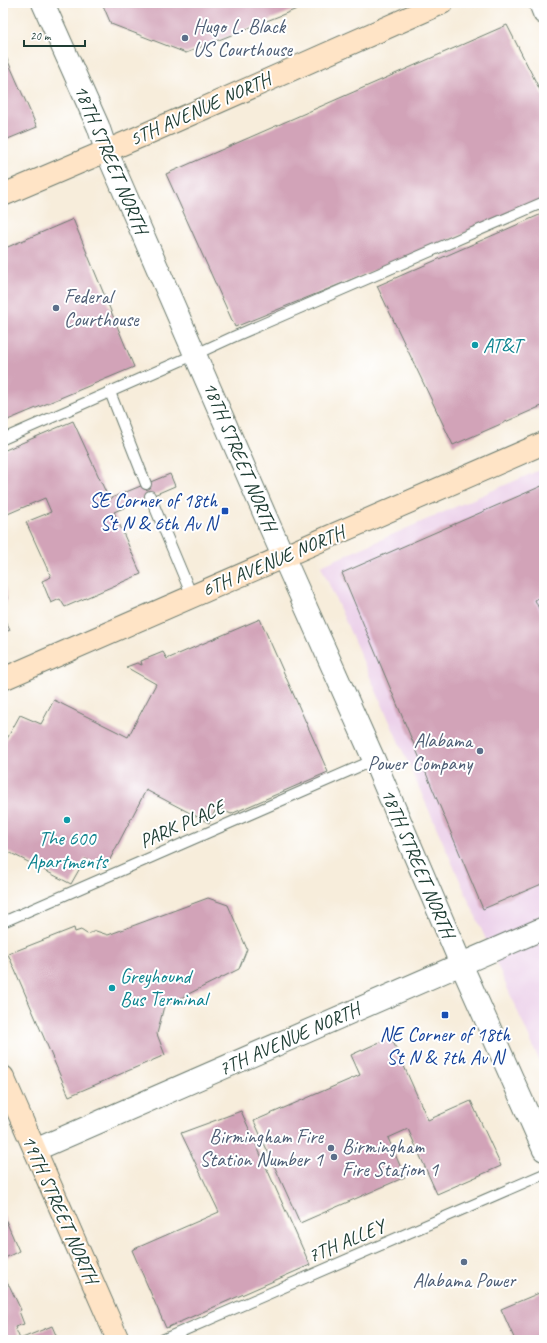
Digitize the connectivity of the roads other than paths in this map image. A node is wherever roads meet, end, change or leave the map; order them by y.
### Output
1 (43, 3) edge
2 (442, 3) edge
3 (540, 3) edge
4 (544, 12) edge
5 (106, 150) junction
6 (3, 195) edge
7 (544, 202) edge
8 (196, 354) junction
9 (110, 392) junction
10 (3, 439) edge
11 (544, 443) edge
12 (146, 484) dead end
13 (150, 496) dead end
14 (283, 556) junction
15 (192, 596) junction
16 (3, 679) edge
17 (374, 760) junction
18 (3, 922) edge
19 (544, 928) edge
20 (461, 964) junction
21 (3, 1077) edge
22 (35, 1150) junction
23 (544, 1150) edge
24 (544, 1174) edge
25 (118, 1340) edge
26 (162, 1340) edge

1 - 5 street, 18TH STREET NORTH
2 - 5 main road, 5TH AVENUE NORTH
3 - 4 street
5 - 6 main road, 5TH AVENUE NORTH
5 - 8 street, 18TH STREET NORTH
7 - 8 lane
8 - 9 lane
8 - 14 street, 18TH STREET NORTH
9 - 10 lane
9 - 12 lane
11 - 14 main road, 6TH AVENUE NORTH
13 - 15 lane
14 - 15 main road, 6TH AVENUE NORTH
14 - 17 street, 18TH STREET NORTH
15 - 16 main road, 6TH AVENUE NORTH
17 - 18 lane, PARK PLACE
17 - 20 street, 18TH STREET NORTH
19 - 20 street, 7TH AVENUE NORTH
20 - 22 street, 7TH AVENUE NORTH
20 - 23 street, 18TH STREET NORTH
21 - 22 main road, 19TH STREET NORTH
22 - 25 main road, 19TH STREET NORTH
24 - 26 lane, 7TH ALLEY

